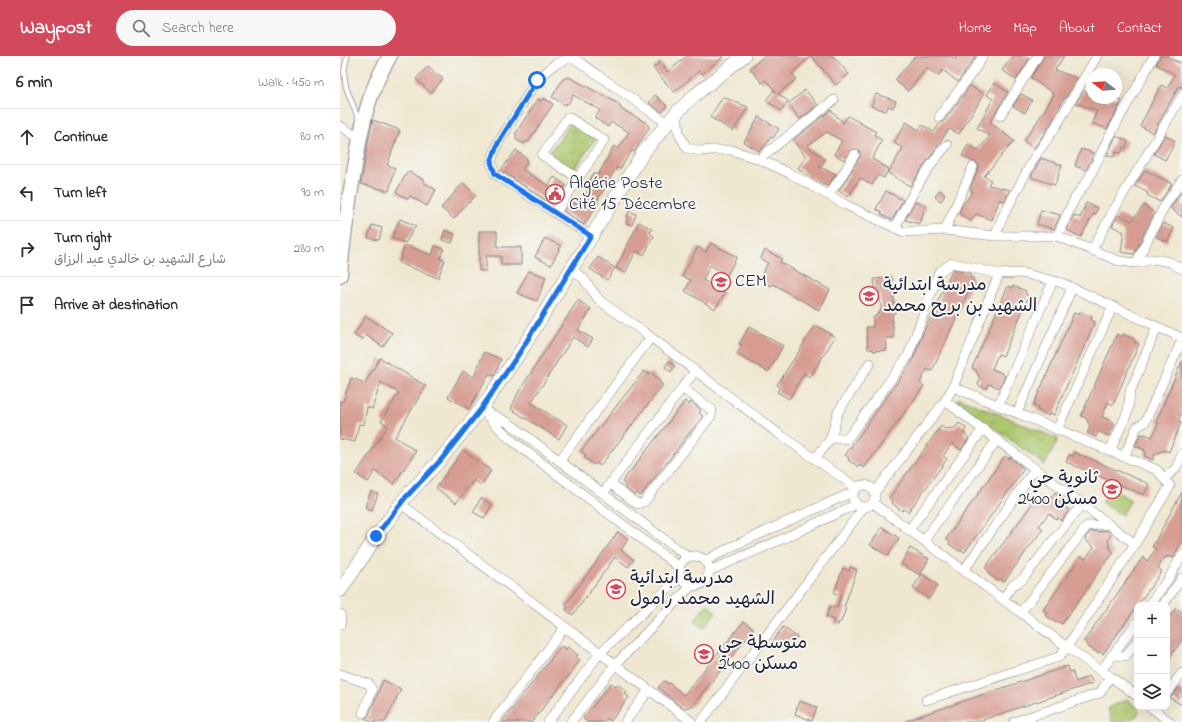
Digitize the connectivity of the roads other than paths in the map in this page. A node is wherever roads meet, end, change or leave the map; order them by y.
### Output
1 (347, 56) edge
2 (390, 56) edge
3 (744, 56) edge
4 (982, 56) edge
5 (1038, 56) edge
6 (1097, 56) edge
7 (1154, 56) edge
8 (1178, 56) edge
9 (1182, 57) edge
10 (1182, 96) edge
11 (834, 100) dead end
12 (677, 112) junction
13 (1000, 116) dead end
14 (939, 117) dead end
15 (667, 123) junction
16 (340, 126) edge
17 (360, 132) junction
18 (947, 145) dead end
19 (855, 154) dead end
20 (759, 159) junction
21 (974, 168) dead end
22 (578, 178) junction
23 (1182, 180) edge
24 (828, 195) junction
25 (555, 213) junction
26 (895, 228) junction
27 (945, 230) junction
28 (591, 236) junction
29 (995, 236) junction
30 (1057, 236) junction
31 (1092, 250) junction
32 (1136, 263) junction
33 (1181, 266) edge
34 (570, 269) junction
35 (999, 274) junction
36 (340, 275) edge
37 (1053, 281) junction
38 (1072, 288) junction
39 (1113, 306) junction
40 (1157, 327) junction
41 (651, 337) junction
42 (1182, 339) edge
43 (870, 363) dead end
44 (695, 370) junction
45 (953, 387) junction
46 (682, 388) junction
47 (945, 401) junction
48 (998, 406) junction
49 (481, 409) junction
50 (1017, 413) junction
51 (1124, 420) junction
52 (1137, 427) junction
53 (983, 429) junction
54 (1057, 430) junction
55 (831, 438) junction
56 (997, 440) junction
57 (1110, 451) junction
58 (1182, 454) edge
59 (1124, 457) junction
60 (815, 459) junction
61 (560, 460) junction
62 (1035, 469) junction
63 (1164, 479) junction
64 (610, 483) junction
65 (856, 490) junction
66 (875, 492) junction
67 (603, 493) junction
68 (873, 503) junction
69 (401, 504) junction
70 (1082, 504) junction
71 (860, 505) junction
72 (1108, 524) junction
73 (909, 530) junction
74 (924, 540) junction
75 (1135, 544) junction
76 (1182, 555) edge
77 (688, 557) junction
78 (706, 561) junction
79 (964, 570) junction
80 (709, 571) junction
81 (679, 572) junction
82 (1182, 578) edge
83 (691, 586) junction
84 (340, 591) edge
85 (1003, 599) junction
86 (1151, 602) edge
87 (1165, 602) edge
88 (1020, 612) junction
89 (340, 614) edge
90 (340, 625) edge
91 (1134, 626) edge
92 (565, 627) junction
93 (1134, 645) edge
94 (1067, 647) junction
95 (600, 653) junction
96 (1111, 656) junction
97 (615, 665) junction
98 (1101, 671) junction
99 (1182, 673) edge
100 (340, 674) edge
101 (1110, 676) junction
102 (1170, 689) edge
103 (649, 690) junction
104 (1134, 694) edge
105 (926, 700) dead end
106 (1154, 710) edge
107 (363, 713) dead end
108 (493, 722) edge
109 (548, 722) edge
110 (571, 722) edge
111 (625, 722) edge
112 (692, 722) edge
113 (702, 722) edge
114 (1014, 722) edge
115 (1170, 722) edge

1 - 17 lane
2 - 17 main road
3 - 12 main road
4 - 14 street
5 - 13 street
6 - 29 street
7 - 30 street
8 - 9 street
10 - 31 street
11 - 20 street
12 - 15 main road
12 - 20 street
15 - 25 street
15 - 28 main road
16 - 17 street
17 - 36 main road
18 - 26 street
19 - 24 street
20 - 24 street
21 - 27 street
22 - 22 street
22 - 25 street
23 - 32 street
24 - 26 street
25 - 28 street
26 - 27 street
27 - 29 street
28 - 34 main road
29 - 30 street
30 - 31 street
31 - 32 street
32 - 33 street
34 - 41 street
34 - 49 main road
35 - 37 street
35 - 45 street
35 - 55 street
37 - 38 street
37 - 48 street
38 - 39 street
38 - 50 street
39 - 40 street
39 - 54 street
40 - 42 street
40 - 51 street
41 - 44 street
41 - 61 street
42 - 52 street
43 - 55 street
44 - 46 street
44 - 60 street
45 - 47 street
45 - 48 street
46 - 64 street
46 - 64 street
47 - 53 street
47 - 66 street
48 - 50 street
49 - 61 street
49 - 69 main road
49 - 81 street
50 - 54 street
51 - 52 street
51 - 57 street
52 - 59 street
53 - 56 street
53 - 73 street
54 - 57 street
55 - 60 street
56 - 62 street
56 - 74 street
57 - 59 street
58 - 63 street
59 - 63 street
60 - 65 street
61 - 67 street
62 - 70 street
62 - 79 street
63 - 75 street
64 - 67 street
65 - 66 street
65 - 71 street
65 - 78 street
66 - 68 street
67 - 77 street
68 - 71 street
68 - 73 street
69 - 84 main road
69 - 92 street
70 - 72 street
70 - 85 street
71 - 80 street
71 - 113 street
72 - 75 street
72 - 88 street
73 - 74 street
74 - 79 street
75 - 94 street
76 - 86 street
77 - 78 street
77 - 81 street
78 - 80 street
79 - 85 street
80 - 83 street
81 - 83 street
81 - 95 street
82 - 87 street
83 - 97 street
85 - 88 street
88 - 94 street
89 - 90 street
91 - 96 street
92 - 95 street
92 - 108 street
93 - 96 street
94 - 98 street
94 - 105 street
95 - 97 street
95 - 109 street
96 - 98 street
97 - 103 street
97 - 110 street
98 - 101 street
99 - 102 street
100 - 107 street
101 - 104 street
101 - 114 street
103 - 111 street
103 - 112 street
106 - 115 street

